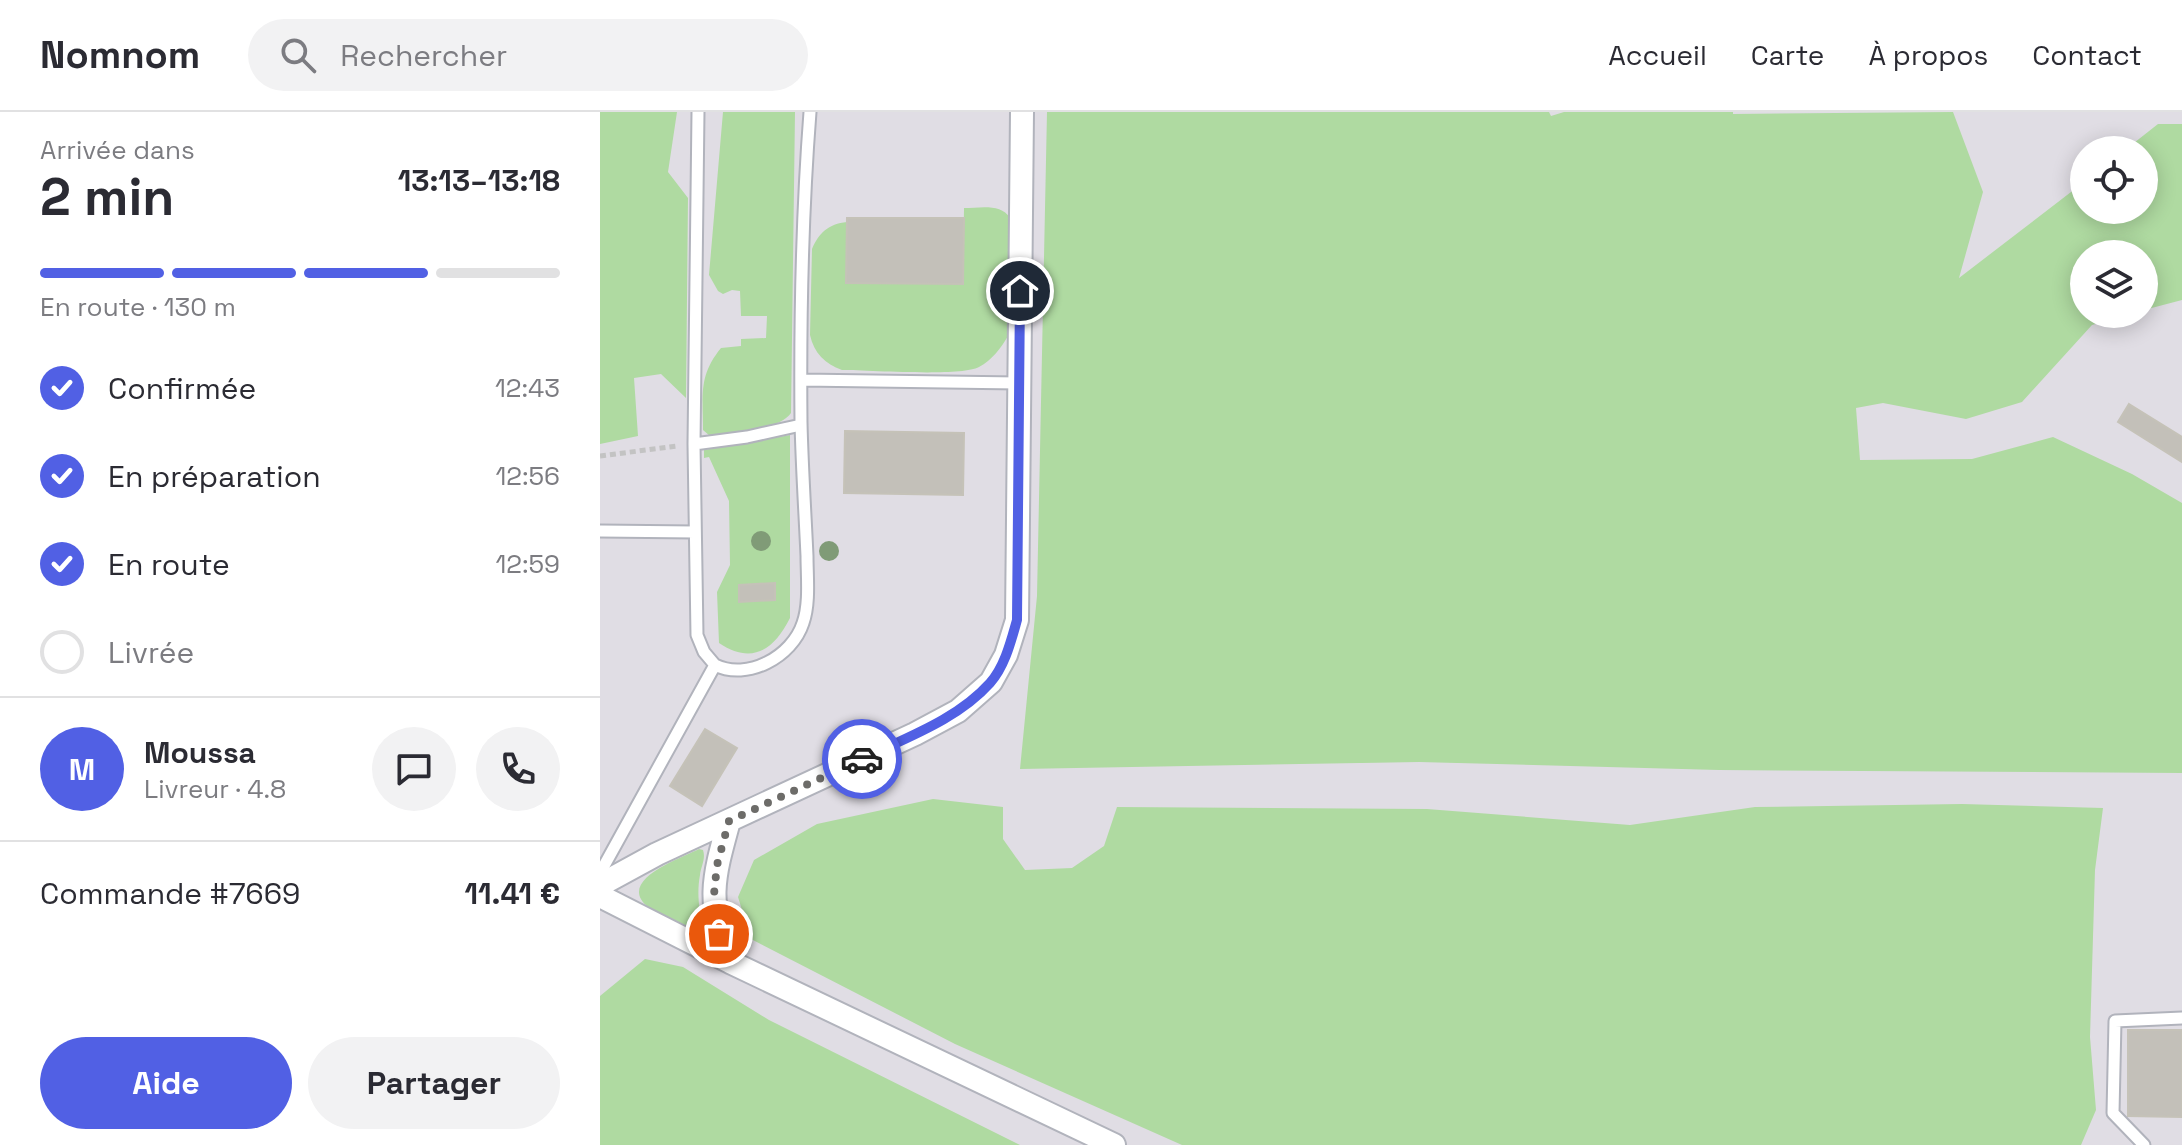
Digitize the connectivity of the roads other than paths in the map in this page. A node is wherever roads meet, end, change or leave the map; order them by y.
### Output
1 (698, 112) edge
2 (810, 112) edge
3 (1022, 112) edge
4 (802, 380) junction
5 (1020, 383) junction
6 (801, 425) junction
7 (694, 444) junction
8 (600, 531) edge
9 (695, 532) junction
10 (715, 665) junction
11 (729, 821) junction
12 (600, 873) edge
13 (600, 885) edge
14 (600, 896) edge
15 (730, 962) junction
16 (2182, 1018) edge
17 (1114, 1145) edge
18 (2144, 1145) edge

1 - 7 lane
2 - 4 lane
3 - 5 street
4 - 5 lane
4 - 6 lane
5 - 11 street
6 - 7 lane
6 - 10 lane
7 - 9 lane
8 - 9 lane
9 - 10 lane
10 - 12 lane
11 - 13 street
11 - 15 street
14 - 15 street
15 - 17 street
16 - 18 lane

